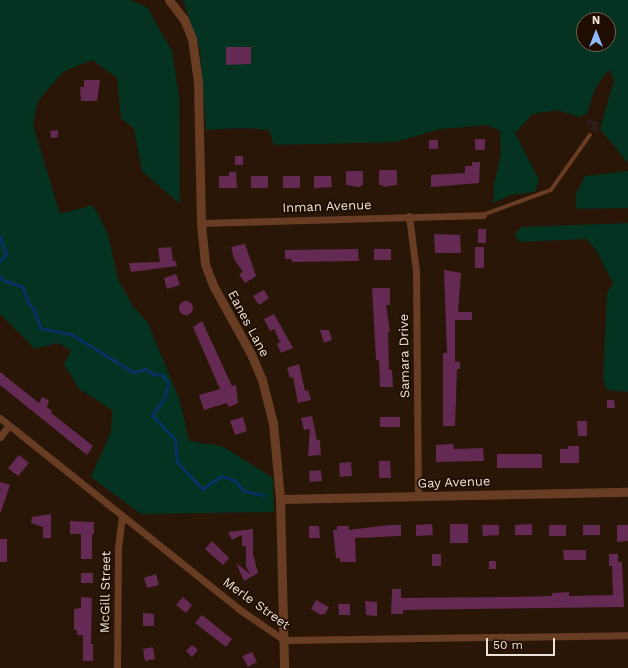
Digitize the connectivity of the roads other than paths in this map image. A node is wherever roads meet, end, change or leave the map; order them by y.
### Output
1 (169, 0) edge
2 (590, 135) dead end
3 (483, 215) joint
4 (409, 216) junction
5 (201, 223) junction
6 (0, 418) edge
7 (9, 425) junction
8 (0, 437) edge
9 (628, 492) edge
10 (418, 497) junction
11 (280, 499) junction
12 (122, 516) junction
13 (628, 635) edge
14 (284, 640) junction
15 (117, 668) edge
16 (284, 668) edge

1 - 5 street, Eanes Lane
2 - 3 lane
3 - 4 street, Inman Avenue
4 - 5 street, Inman Avenue
4 - 10 street, Samara Drive
5 - 11 street, Eanes Lane
6 - 7 street, Merle Street
7 - 8 street
7 - 12 street, Merle Street
9 - 10 street, Gay Avenue
10 - 11 street, Gay Avenue
11 - 14 street, Eanes Lane
12 - 14 street, Merle Street
12 - 15 street, McGill Street
13 - 14 street, Merle Street
14 - 16 street, Eanes Lane

